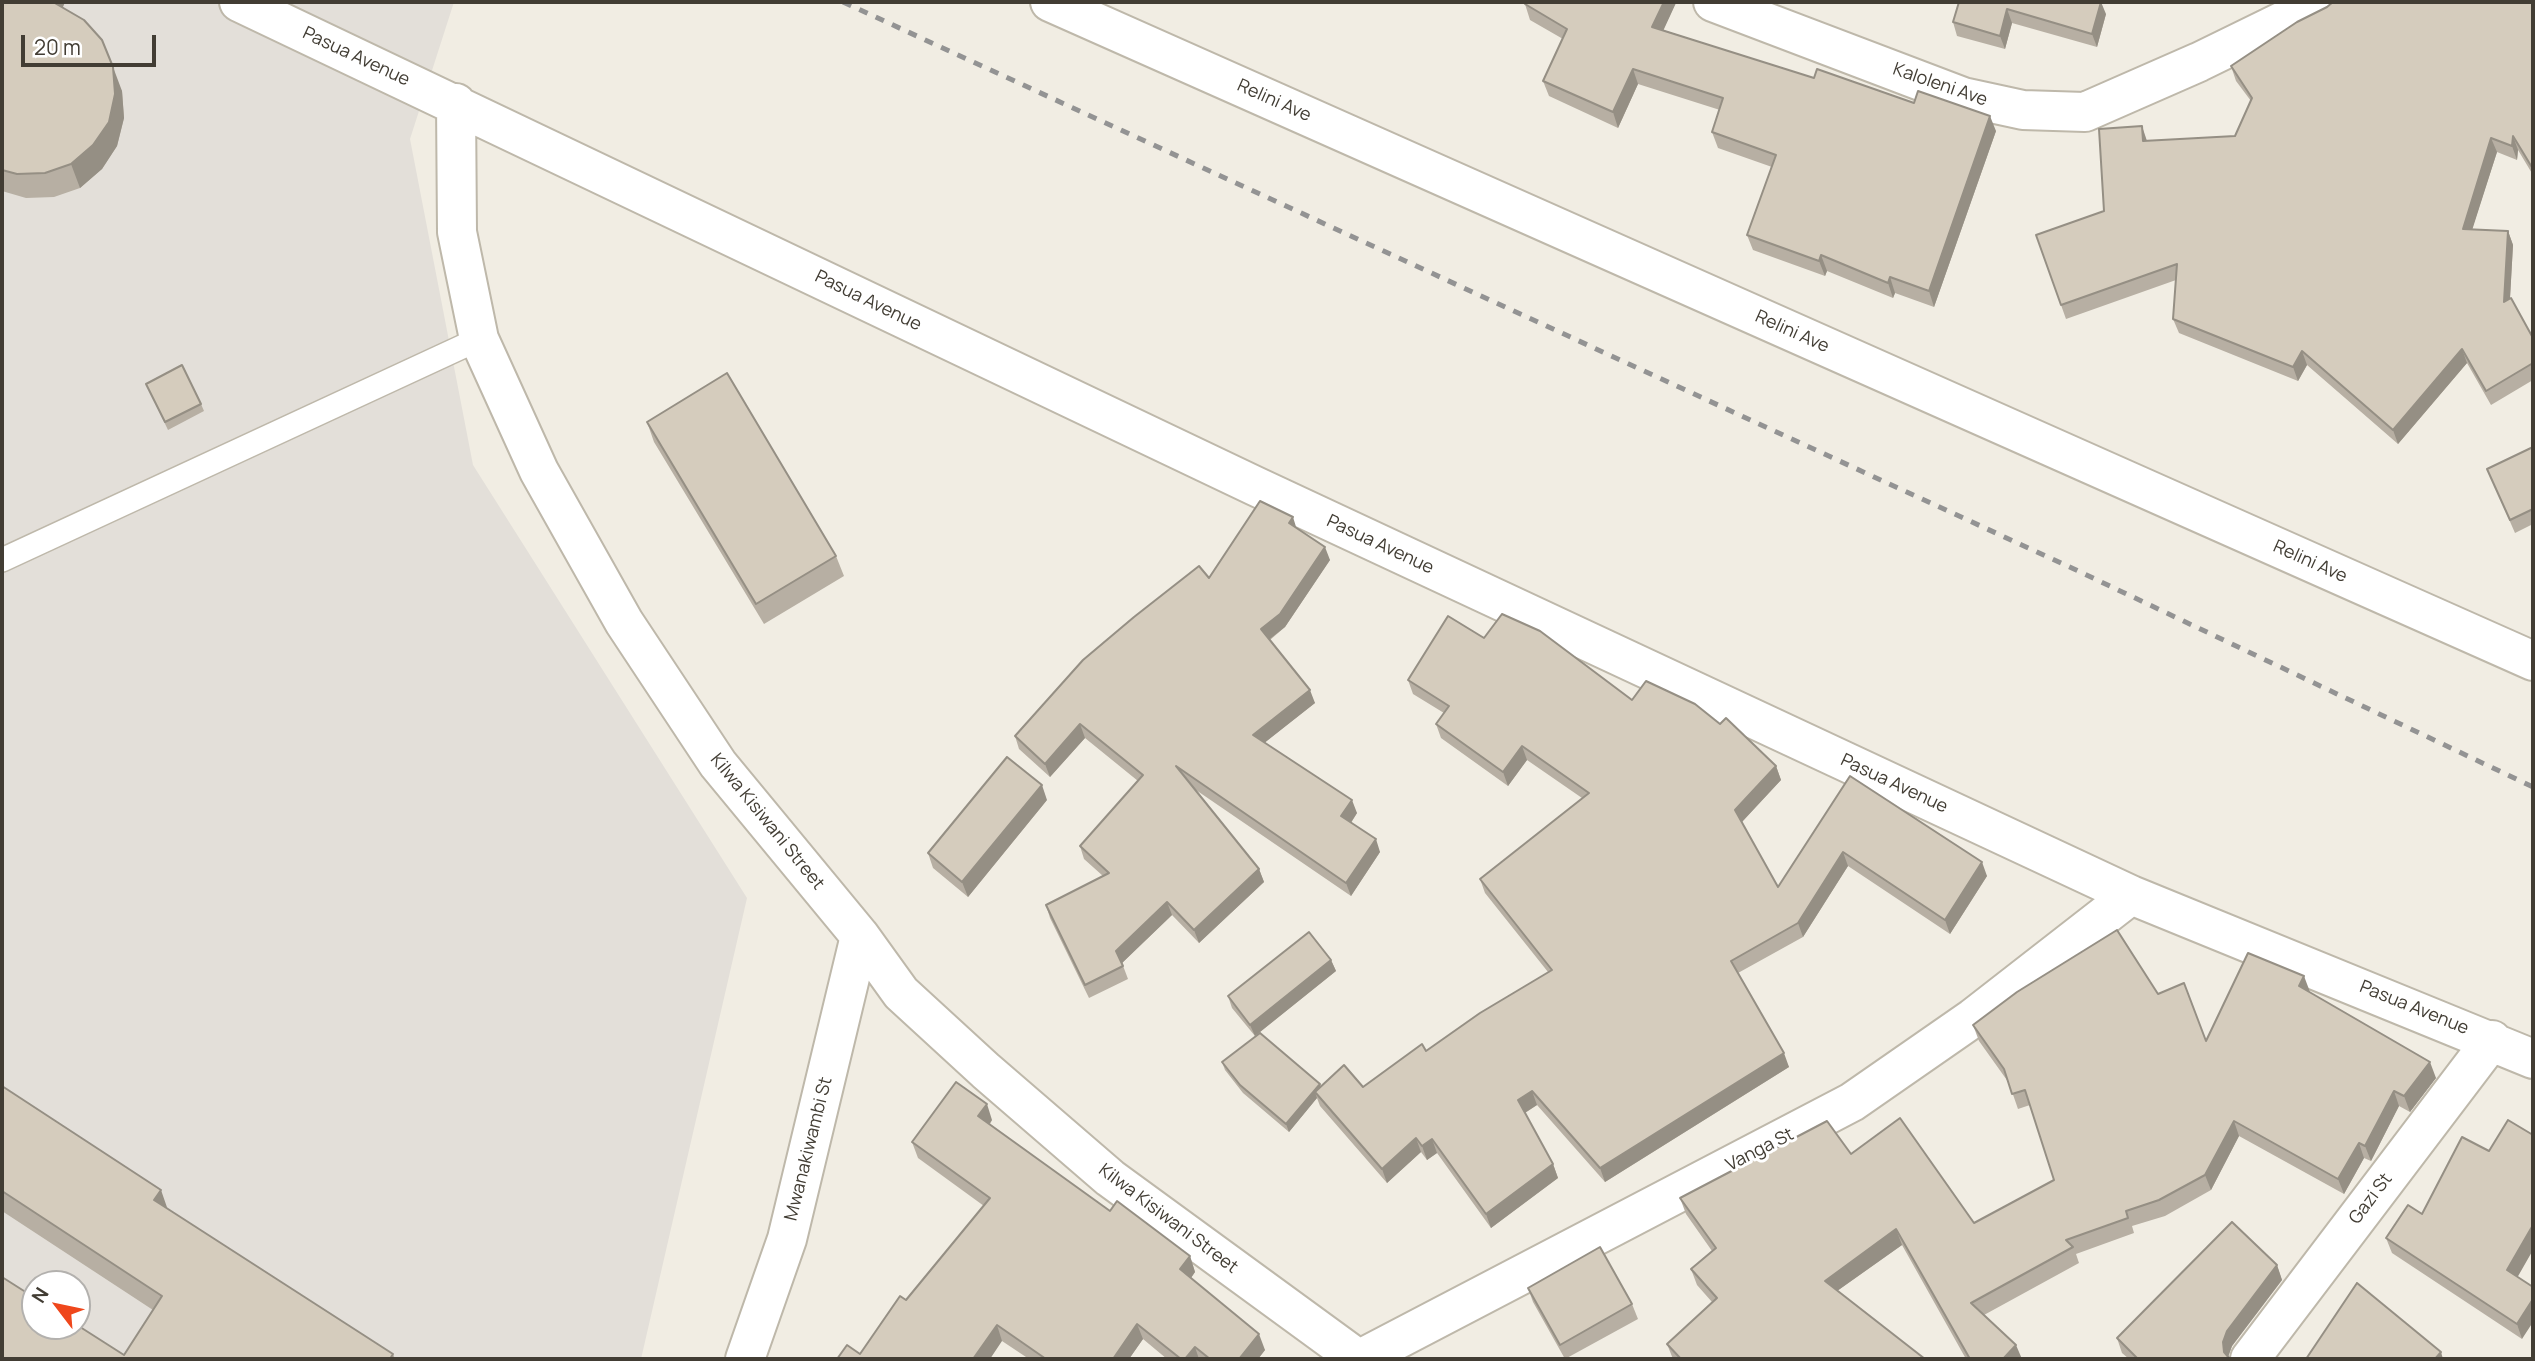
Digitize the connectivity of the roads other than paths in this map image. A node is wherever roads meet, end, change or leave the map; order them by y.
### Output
1 (239, 2) edge
2 (1050, 2) edge
3 (1713, 2) edge
4 (2322, 2) edge
5 (456, 103) junction
6 (479, 340) junction
7 (2, 560) edge
8 (2533, 661) edge
9 (2131, 895) junction
10 (860, 936) junction
11 (2492, 1040) junction
12 (2533, 1059) edge
13 (745, 1359) edge
14 (1359, 1359) edge
15 (2250, 1359) edge

1 - 5 street, Pasua Avenue
2 - 8 street, Relini Ave
3 - 4 street, Kaloleni Ave
5 - 6 street, Kilwa Kisiwani Street
5 - 9 street, Pasua Avenue
6 - 7 lane
6 - 10 street, Kilwa Kisiwani Street
9 - 11 street, Pasua Avenue
9 - 14 street, Vanga St
10 - 13 street, Mwanakiwambi St
10 - 14 street, Kilwa Kisiwani Street
11 - 12 street, Pasua Avenue
11 - 15 street, Gazi St

